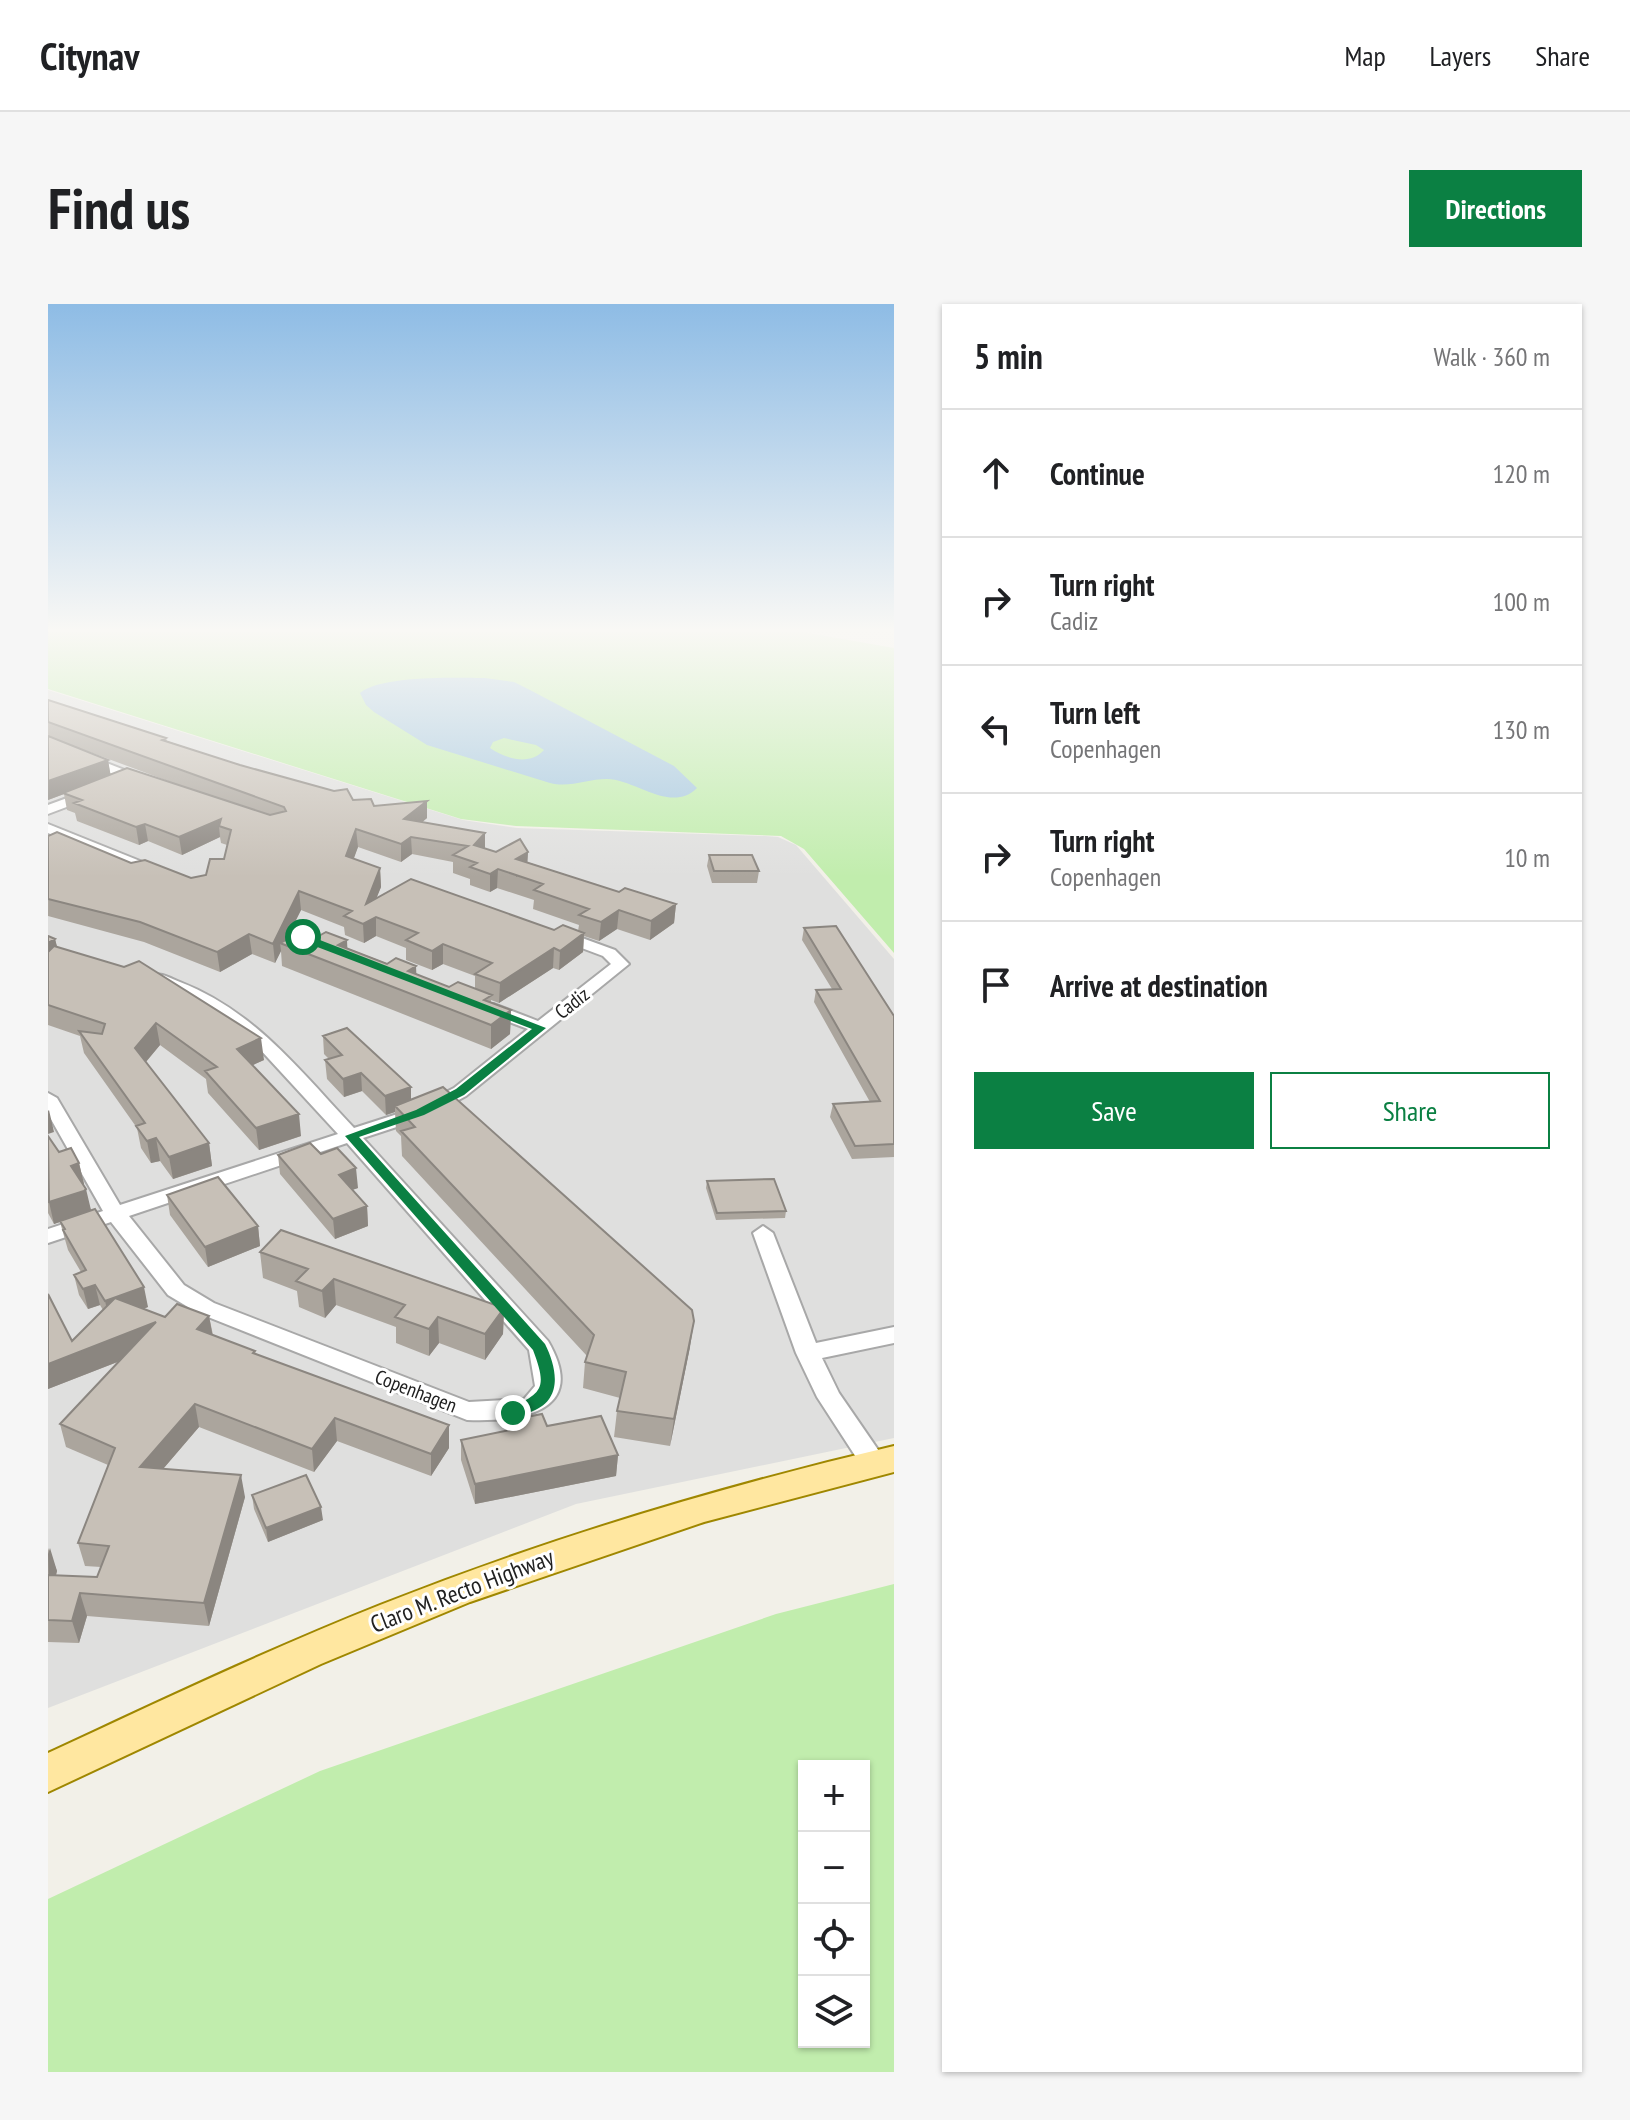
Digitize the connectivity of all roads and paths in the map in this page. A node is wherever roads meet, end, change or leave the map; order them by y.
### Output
1 (48, 744) edge
2 (130, 777) junction
3 (116, 782) edge
4 (159, 787) edge
5 (102, 788) edge
6 (48, 810) edge
7 (48, 828) edge
8 (169, 878) edge
9 (538, 927) edge
10 (136, 972) edge
11 (466, 1000) edge
12 (540, 1028) junction
13 (48, 1098) edge
14 (351, 1136) junction
15 (115, 1213) junction
16 (763, 1233) dead end
17 (48, 1236) edge
18 (894, 1335) edge
19 (808, 1353) junction
20 (884, 1462) edge
21 (48, 1773) edge

1 - 2 street
2 - 3 street
2 - 4 street
5 - 6 street
7 - 8 street
9 - 12 street, Cadiz
10 - 14 street, Copenhagen
11 - 12 street
12 - 14 street, Cadiz
13 - 15 street, Copenhagen
14 - 15 street, Cadiz
14 - 15 street, Copenhagen
15 - 17 street, Cadiz
16 - 19 street
18 - 19 street
19 - 20 street
20 - 21 main road, Claro M. Recto Highway

